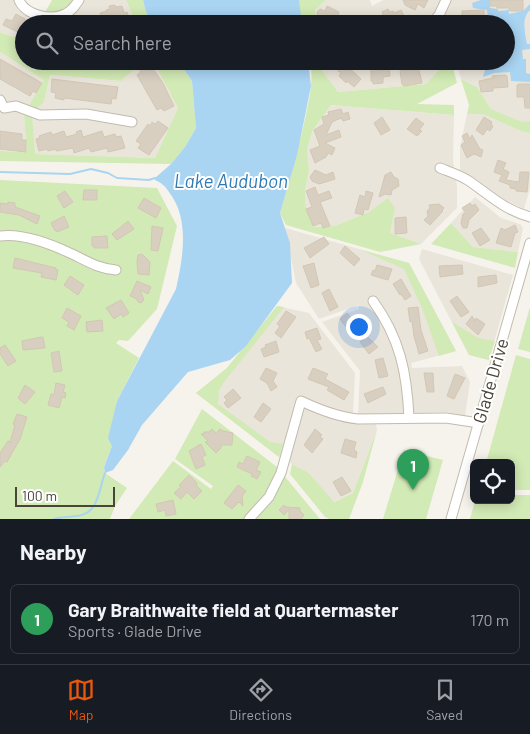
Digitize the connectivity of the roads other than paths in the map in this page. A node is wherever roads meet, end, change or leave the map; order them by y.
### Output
1 (19, 0) edge
2 (79, 0) edge
3 (446, 0) edge
4 (40, 15) edge
5 (64, 15) edge
6 (439, 15) edge
7 (1, 106) edge
8 (132, 122) dead end
9 (440, 168) dead end
10 (530, 217) edge
11 (0, 236) edge
12 (530, 243) edge
13 (116, 270) dead end
14 (526, 270) edge
15 (373, 301) dead end
16 (409, 418) junction
17 (479, 423) junction
18 (249, 519) edge
19 (451, 519) edge

1 - 4 street
2 - 5 street
3 - 6 street
7 - 8 street
9 - 10 street
11 - 13 street
12 - 14 street, Glade Drive
14 - 17 street, Glade Drive
15 - 16 street
16 - 17 street
16 - 18 street
17 - 19 street, Glade Drive

